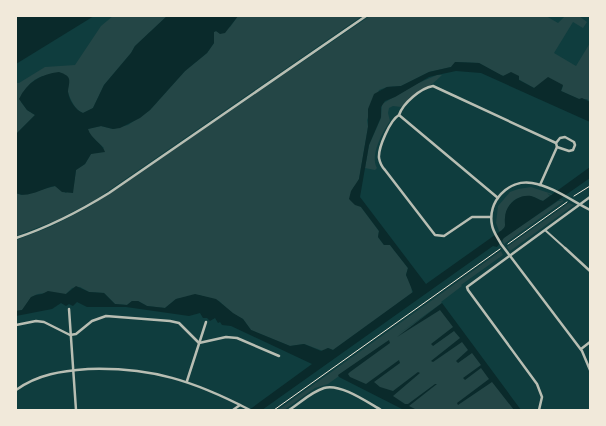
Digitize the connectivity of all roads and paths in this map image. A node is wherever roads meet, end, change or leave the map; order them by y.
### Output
1 (366, 16) edge
2 (399, 115) junction
3 (556, 142) junction
4 (557, 147) junction
5 (540, 185) junction
6 (590, 186) edge
7 (590, 197) edge
8 (498, 198) junction
9 (570, 200) junction
10 (580, 205) junction
11 (590, 210) edge
12 (491, 217) junction
13 (545, 230) junction
14 (16, 238) edge
15 (503, 246) junction
16 (565, 248) joint
17 (510, 255) junction
18 (590, 271) edge
19 (69, 309) dead end
20 (206, 322) dead end
21 (16, 325) edge
22 (70, 335) junction
23 (590, 342) edge
24 (199, 343) junction
25 (580, 350) junction
26 (279, 356) dead end
27 (586, 359) junction
28 (590, 362) edge
29 (72, 370) junction
30 (590, 370) edge
31 (187, 381) junction
32 (16, 390) edge
33 (241, 405) junction
34 (76, 410) edge
35 (233, 410) edge
36 (250, 410) edge
37 (274, 410) edge
38 (289, 410) edge
39 (381, 410) edge
40 (539, 410) edge

1 - 14 street
2 - 3 street
2 - 8 street
2 - 12 street
3 - 4 street
3 - 4 street
4 - 5 street
5 - 8 street
5 - 9 street
6 - 9 path
7 - 10 street
8 - 12 street
9 - 10 street
9 - 15 path
10 - 11 street
10 - 13 street
12 - 15 street
13 - 16 street
13 - 17 street
15 - 17 street
15 - 37 path
16 - 18 street
17 - 25 street
17 - 40 street
19 - 22 street
20 - 24 street
21 - 22 street
22 - 24 street
22 - 29 street
23 - 25 street
24 - 26 street
24 - 31 street
25 - 27 street
27 - 28 street
27 - 30 street
29 - 31 street
29 - 32 street
29 - 34 street
31 - 33 street
33 - 35 street
33 - 36 street
38 - 39 street

